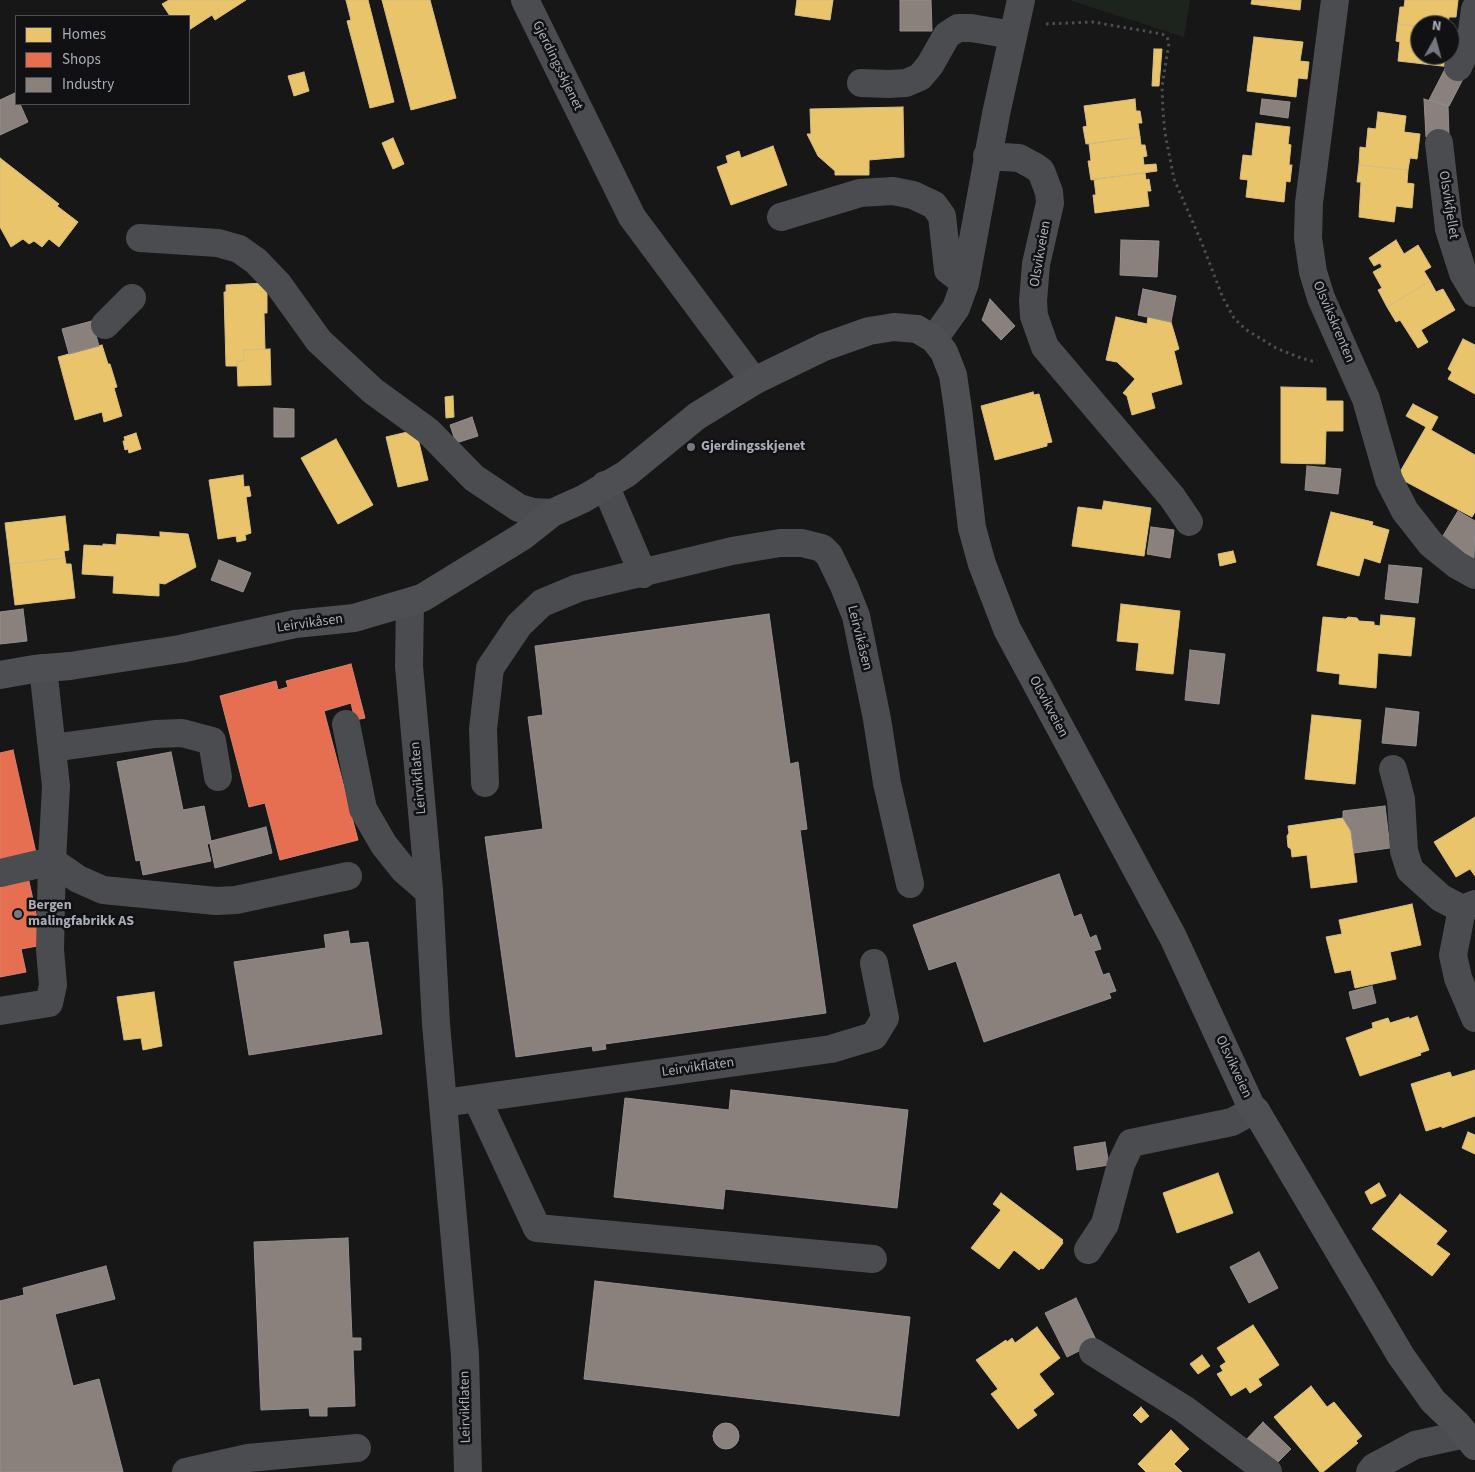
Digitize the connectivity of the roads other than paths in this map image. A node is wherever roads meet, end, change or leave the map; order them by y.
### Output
1 (525, 0) edge
2 (1021, 0) edge
3 (1335, 0) edge
4 (1475, 9) edge
5 (1014, 32) junction
6 (1458, 67) dead end
7 (861, 83) dead end
8 (1439, 143) dead end
9 (987, 156) junction
10 (780, 217) dead end
11 (140, 238) dead end
12 (965, 283) junction
13 (1475, 293) edge
14 (132, 298) dead end
15 (105, 325) dead end
16 (934, 339) junction
17 (754, 381) junction
18 (605, 485) junction
19 (552, 513) junction
20 (1189, 522) dead end
21 (643, 574) junction
22 (1475, 575) edge
23 (410, 602) junction
24 (43, 668) junction
25 (0, 675) edge
26 (346, 724) dead end
27 (52, 748) junction
28 (1393, 769) dead end
29 (218, 777) dead end
30 (485, 783) dead end
31 (52, 861) junction
32 (0, 873) edge
33 (348, 876) dead end
34 (910, 884) dead end
35 (429, 890) junction
36 (1468, 907) edge
37 (874, 963) dead end
38 (0, 1011) edge
39 (1475, 1018) edge
40 (477, 1099) junction
41 (443, 1103) junction
42 (1256, 1111) junction
43 (1088, 1250) dead end
44 (873, 1259) dead end
45 (1093, 1352) dead end
46 (1470, 1440) edge
47 (357, 1448) dead end
48 (186, 1472) edge
49 (468, 1472) edge
50 (1268, 1472) edge
51 (1370, 1472) edge

1 - 17 street, Gjerdingsskjenet
2 - 5 street
3 - 22 street, Olsvikskrenten
4 - 6 street
5 - 7 street
5 - 9 street
8 - 13 street, Olsvikfjellet
9 - 12 street
9 - 20 street, Olsvikveien
10 - 12 street
11 - 19 street
12 - 16 street
14 - 15 street
16 - 17 main road, Leirvikåsen
16 - 42 main road, Olsvikveien
17 - 18 main road, Leirvikåsen
18 - 19 main road, Leirvikåsen
18 - 21 street
19 - 23 main road, Leirvikåsen
21 - 30 street, Leirvikåsen
21 - 34 street, Leirvikåsen
23 - 24 main road, Leirvikåsen
23 - 35 street, Leirvikflaten
24 - 25 main road, Leirvikåsen
24 - 27 street
26 - 35 street
27 - 29 street
27 - 31 street
28 - 36 street
31 - 32 street
31 - 33 street
31 - 38 street
35 - 41 street, Leirvikflaten
36 - 39 street
37 - 40 street, Leirvikflaten
40 - 41 street, Leirvikflaten
40 - 44 street
41 - 49 street, Leirvikflaten
42 - 43 street, Olsvikveien
42 - 46 main road, Olsvikveien
45 - 50 street
46 - 51 street, Olsvikveien
47 - 48 street

